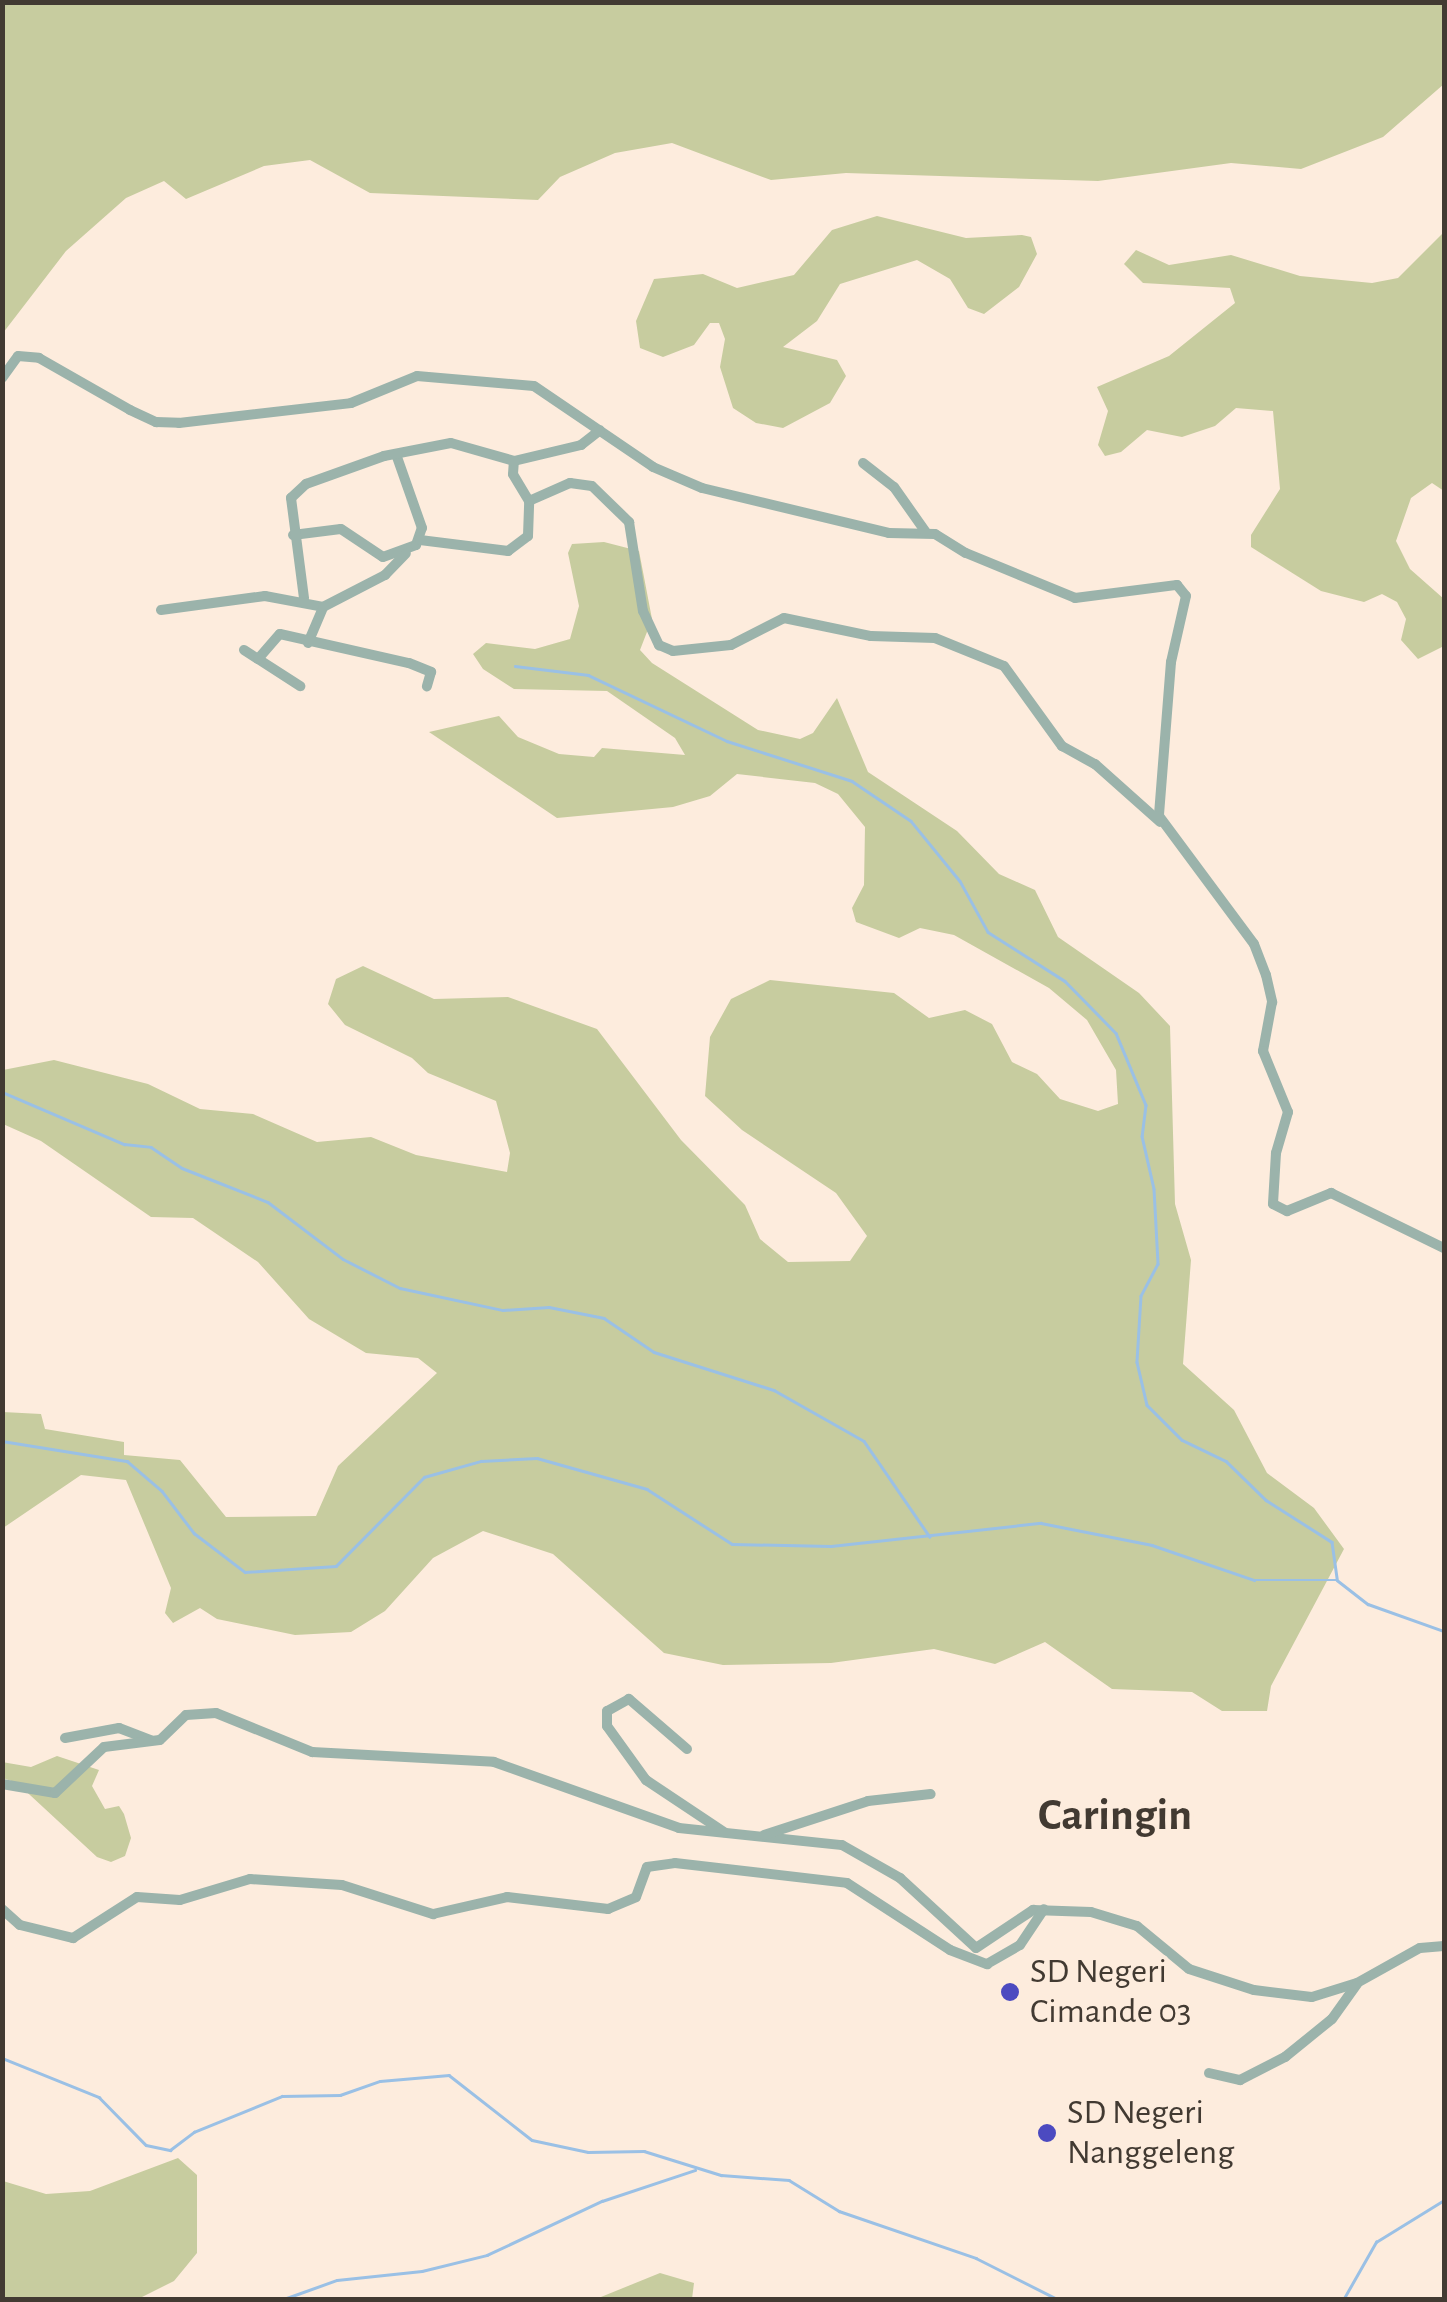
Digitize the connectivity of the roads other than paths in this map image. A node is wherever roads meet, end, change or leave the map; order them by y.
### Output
1 (2, 378) edge
2 (600, 430) junction
3 (396, 454) junction
4 (514, 461) junction
5 (863, 463) dead end
6 (529, 502) junction
7 (925, 531) junction
8 (293, 535) junction
9 (420, 540) junction
10 (407, 552) junction
11 (304, 598) junction
12 (324, 607) junction
13 (162, 610) dead end
14 (308, 643) junction
15 (244, 650) dead end
16 (258, 659) junction
17 (300, 686) dead end
18 (427, 686) dead end
19 (1160, 823) junction
20 (1444, 1248) edge
21 (65, 1738) dead end
22 (151, 1740) junction
23 (687, 1749) dead end
24 (2, 1784) edge
25 (931, 1794) dead end
26 (725, 1832) junction
27 (763, 1835) junction
28 (2, 1909) edge
29 (1044, 1909) junction
30 (1444, 1946) edge
31 (1357, 1983) junction
32 (1210, 2073) dead end

1 - 2 street
2 - 4 street
2 - 7 street
3 - 4 street
3 - 8 street
3 - 9 street
4 - 6 street
5 - 7 street
6 - 9 street
6 - 19 street
7 - 19 street
8 - 10 street
8 - 11 street
9 - 10 street
10 - 12 street
11 - 12 street
11 - 13 street
12 - 14 street
14 - 16 street
14 - 18 street
15 - 16 street
16 - 17 street
19 - 20 street
21 - 22 street
22 - 24 street
22 - 26 street
23 - 26 street
25 - 27 street
26 - 27 street
27 - 29 street
28 - 29 street
29 - 31 street
30 - 31 street
31 - 32 street

